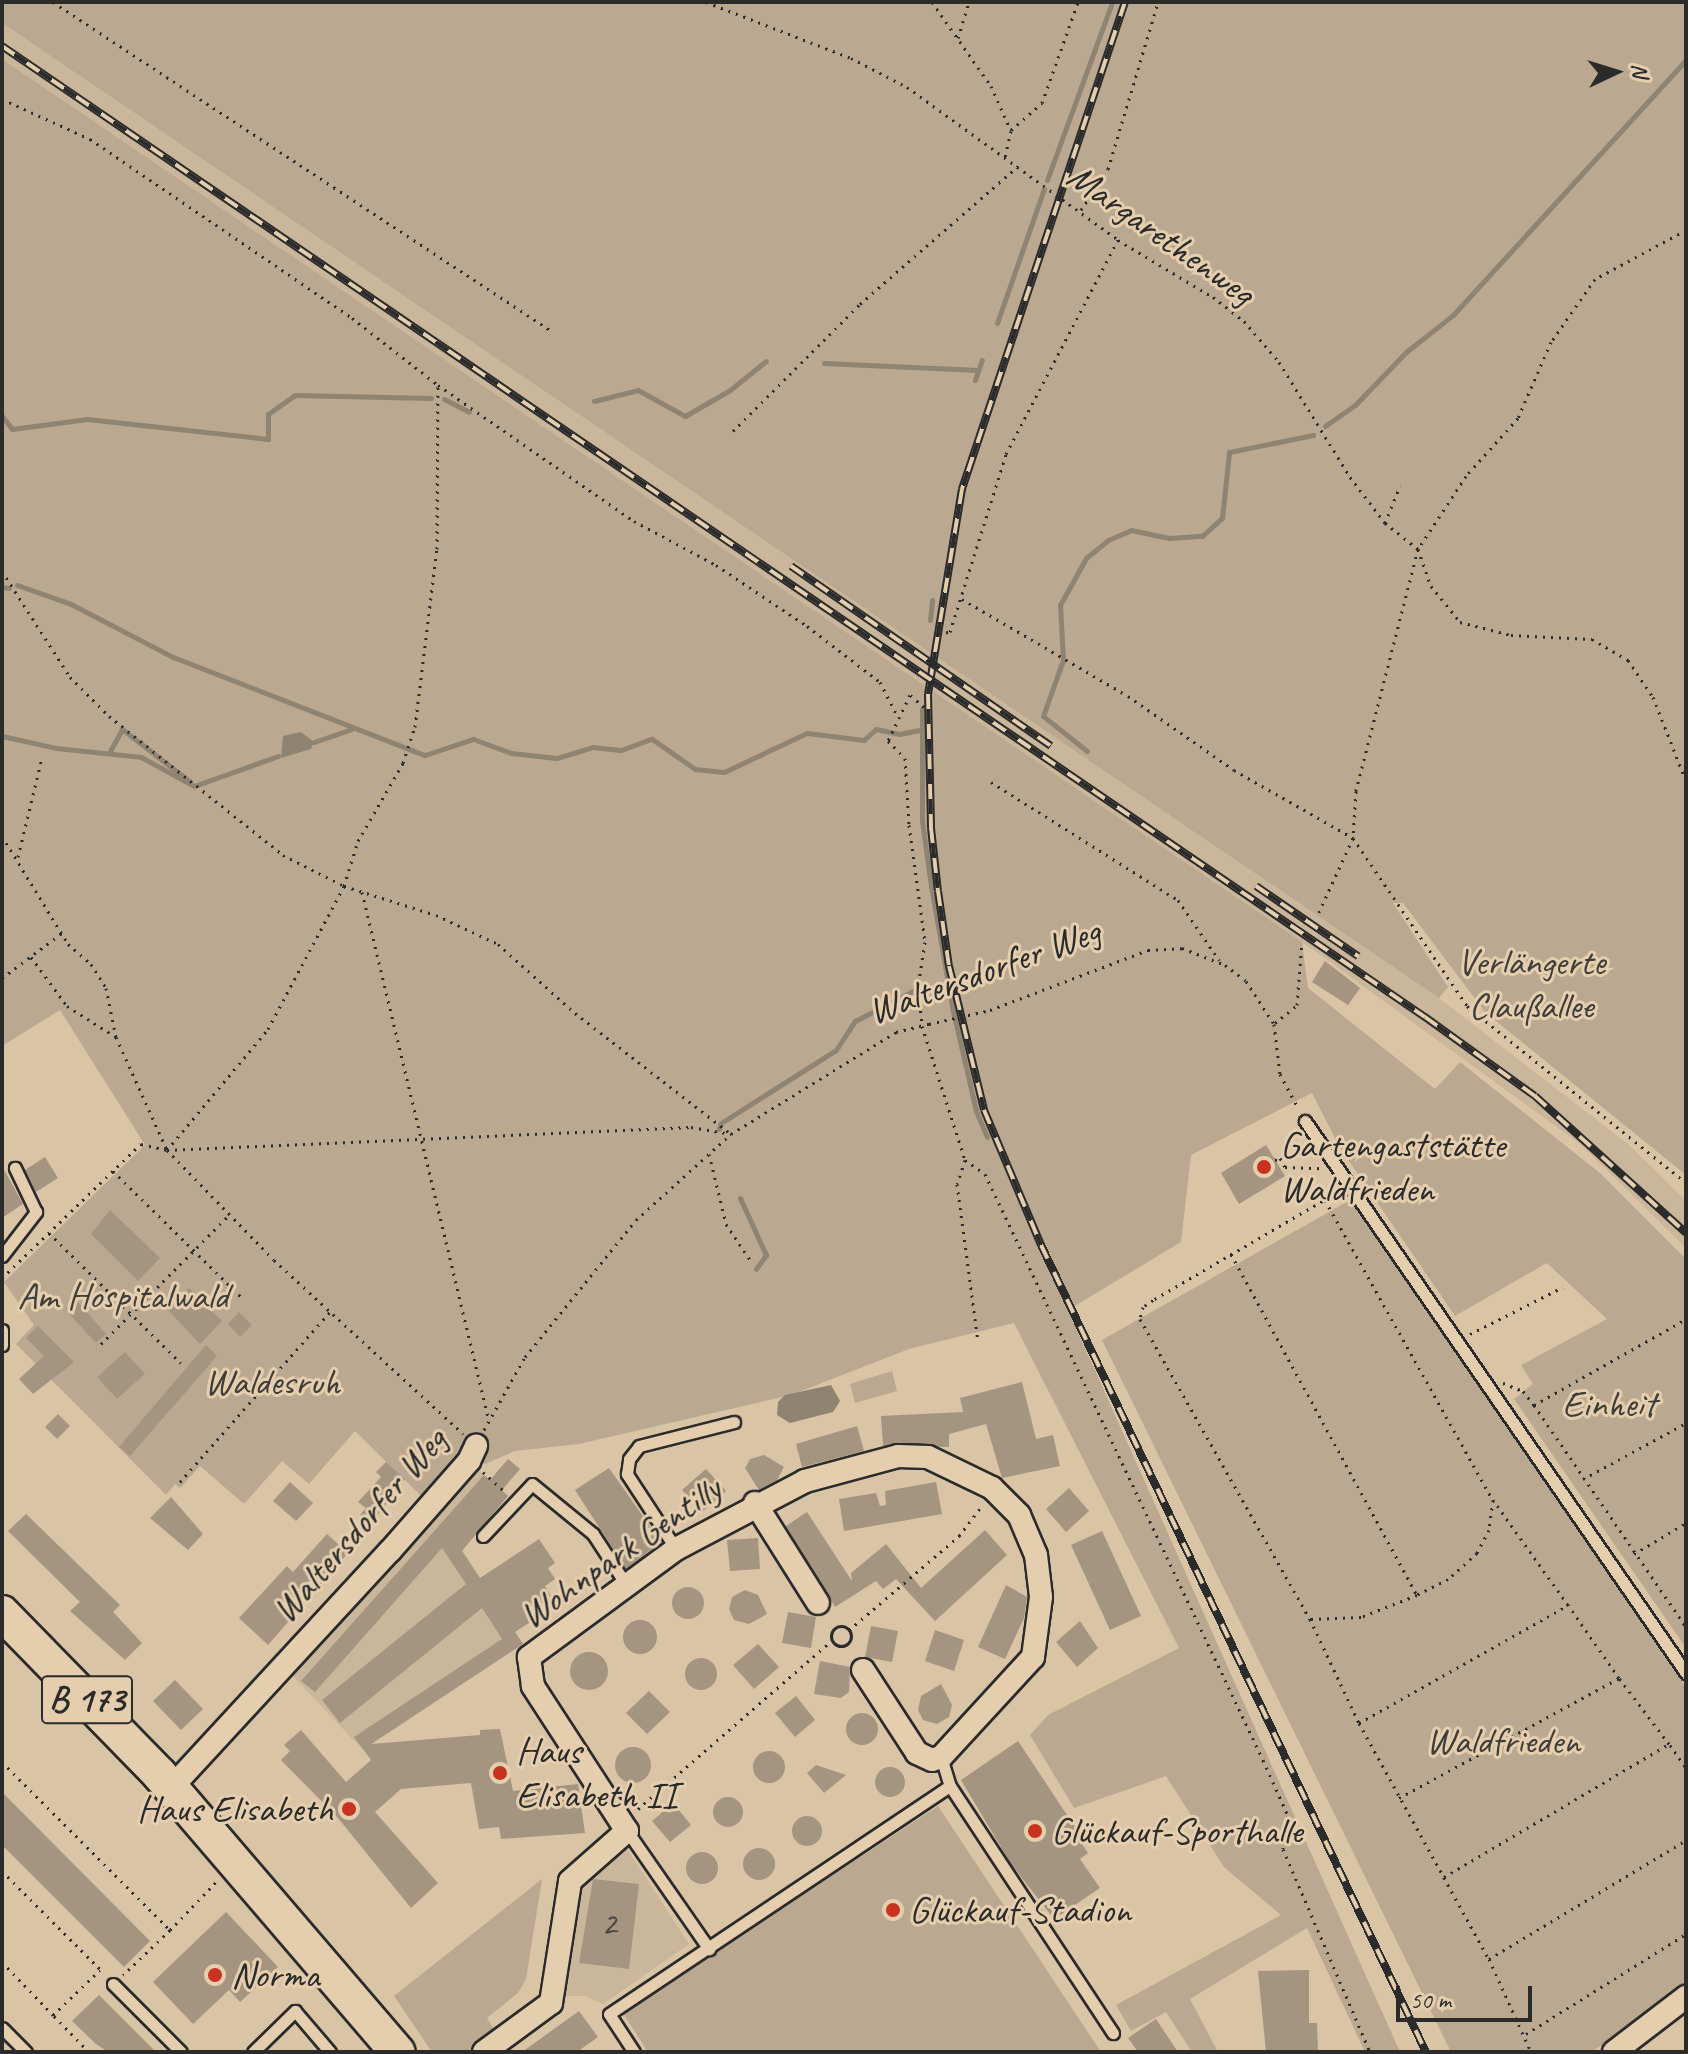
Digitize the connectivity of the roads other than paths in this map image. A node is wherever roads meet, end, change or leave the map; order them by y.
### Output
1 (1305, 1121) road end
2 (15, 1168) dead end
3 (2, 1256) edge
4 (2, 1330) edge
5 (2, 1345) edge
6 (734, 1422) dead end
7 (472, 1453) road end
8 (755, 1503) junction
9 (483, 1536) dead end
10 (676, 1549) junction
11 (628, 1586) junction
12 (818, 1603) dead end
13 (2, 1613) edge
14 (863, 1670) dead end
15 (1686, 1673) edge
16 (941, 1757) junction
17 (950, 1786) junction
18 (171, 1788) junction
19 (625, 1828) junction
20 (709, 1949) junction
21 (113, 1984) road end
22 (1686, 1997) edge
23 (2, 2028) edge
24 (1113, 2033) dead end
25 (26, 2052) edge
26 (181, 2052) edge
27 (253, 2052) edge
28 (330, 2052) edge
29 (397, 2052) edge
30 (484, 2052) edge
31 (634, 2052) edge
32 (1614, 2052) edge

1 - 15 lane
2 - 3 lane
4 - 5 lane
6 - 10 lane
7 - 18 street, Waltersdorfer Weg
8 - 10 street, Wohnpark Gentilly
8 - 12 street, Wohnpark Gentilly
8 - 16 street, Wohnpark Gentilly
9 - 11 lane
10 - 11 street, Wohnpark Gentilly
11 - 19 street, Wohnpark Gentilly
13 - 18 main road, B 173
14 - 16 street
16 - 17 lane
17 - 20 lane
17 - 24 lane
18 - 29 main road, B 173
19 - 20 lane
19 - 30 street
20 - 31 lane
21 - 26 lane
22 - 32 street
23 - 25 lane
27 - 28 lane

